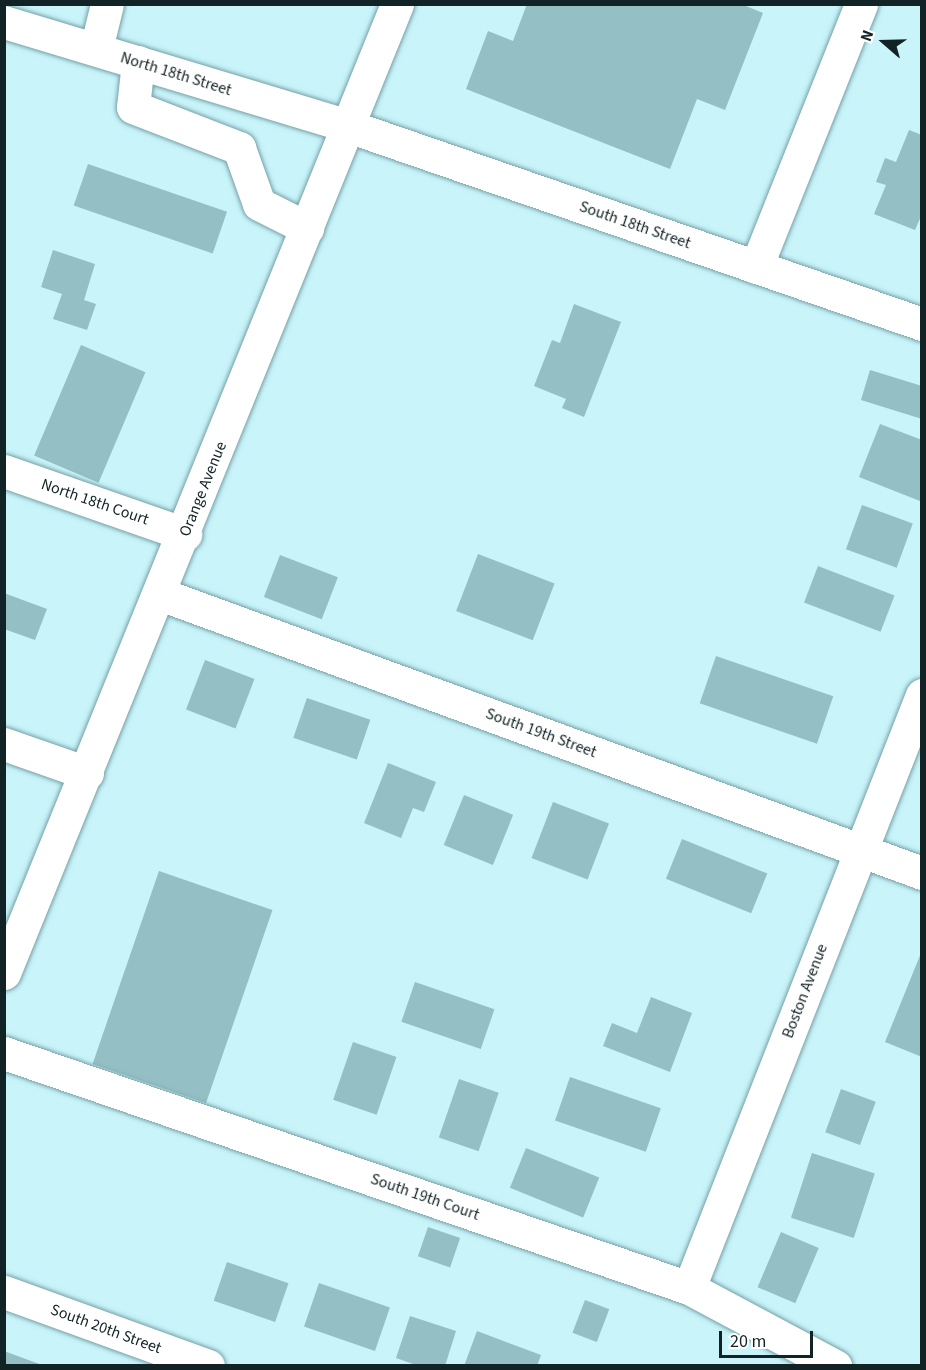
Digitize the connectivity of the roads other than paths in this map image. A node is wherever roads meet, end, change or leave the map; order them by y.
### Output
1 (107, 4) edge
2 (397, 4) edge
3 (861, 4) edge
4 (4, 22) edge
5 (96, 50) junction
6 (138, 62) junction
7 (348, 126) junction
8 (307, 228) junction
9 (756, 267) junction
10 (921, 324) edge
11 (4, 471) edge
12 (185, 534) junction
13 (160, 594) junction
14 (921, 695) edge
15 (4, 744) edge
16 (87, 773) junction
17 (860, 850) junction
18 (921, 873) edge
19 (4, 973) edge
20 (4, 1053) edge
21 (689, 1288) junction
22 (4, 1292) edge
23 (208, 1365) edge
24 (835, 1365) edge

1 - 5 street
2 - 7 street, Orange Avenue
3 - 9 street
4 - 5 street, North 18th Street
5 - 6 street, North 18th Street
6 - 7 street, North 18th Street
6 - 8 street
7 - 8 street, Orange Avenue
7 - 9 street, South 18th Street
8 - 12 street, Orange Avenue
9 - 10 street, South 18th Street
11 - 12 street, North 18th Court
12 - 13 street, Orange Avenue
13 - 16 street, Orange Avenue
13 - 17 street, South 19th Street
14 - 17 street, Boston Avenue
15 - 16 street
16 - 19 street, Orange Avenue
17 - 18 street, South 19th Street
17 - 21 street, Boston Avenue
20 - 21 street, South 19th Court
21 - 24 street, South 19th Court
22 - 23 street, South 20th Street

